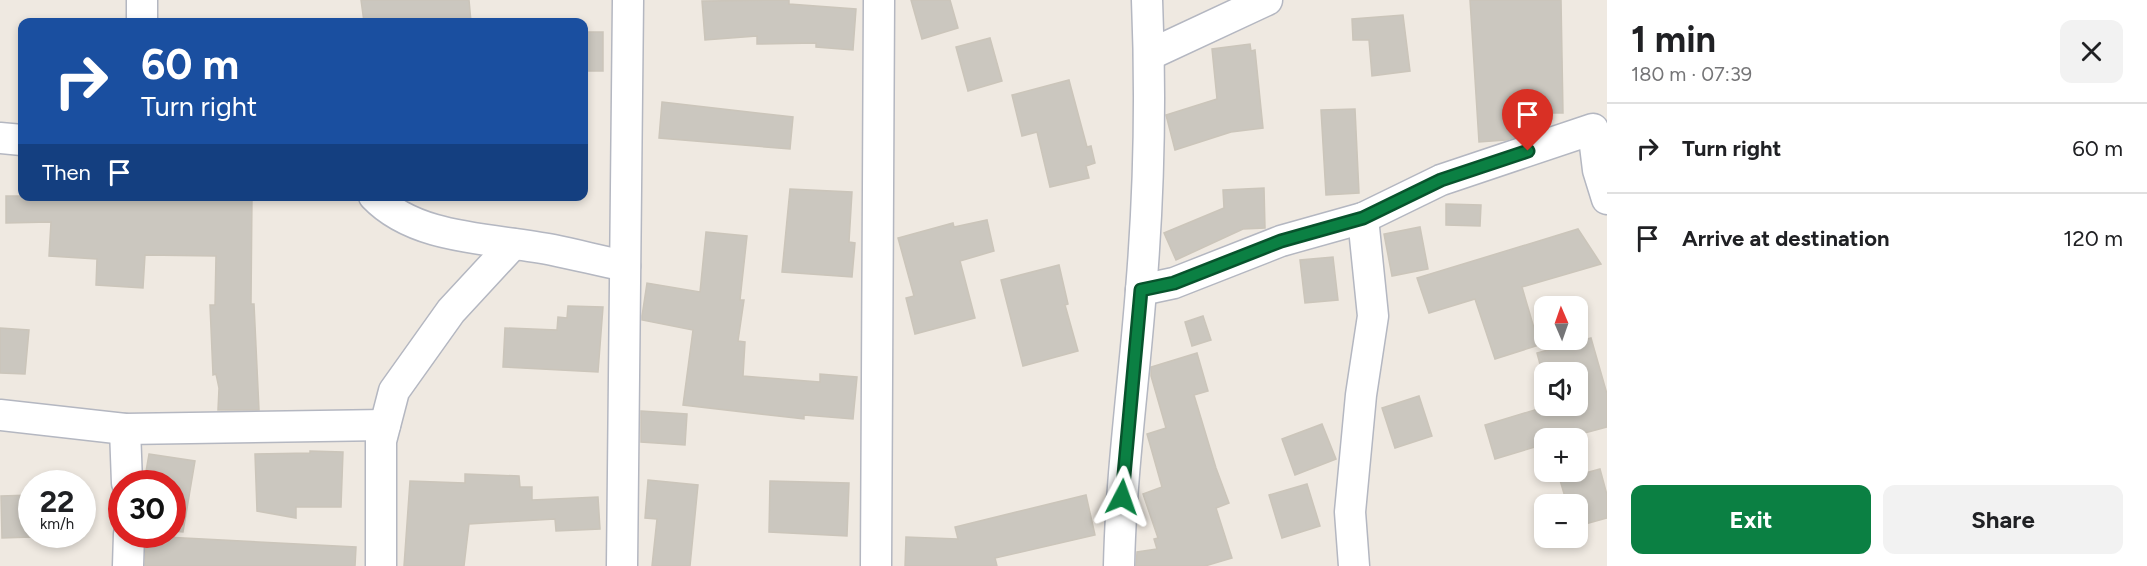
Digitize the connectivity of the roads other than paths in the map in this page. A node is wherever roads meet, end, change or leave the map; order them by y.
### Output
1 (142, 0) edge
2 (628, 0) edge
3 (879, 0) edge
4 (1147, 0) edge
5 (1267, 0) edge
6 (142, 18) edge
7 (1149, 55) junction
8 (0, 138) edge
9 (18, 140) edge
10 (1607, 200) edge
11 (380, 201) edge
12 (1363, 218) junction
13 (513, 244) junction
14 (625, 266) junction
15 (1141, 290) junction
16 (0, 415) edge
17 (385, 425) junction
18 (125, 429) junction
19 (127, 470) edge
20 (129, 548) edge
21 (128, 566) edge
22 (381, 566) edge
23 (622, 566) edge
24 (876, 566) edge
25 (1119, 566) edge
26 (1354, 566) edge

1 - 6 street
2 - 14 street
3 - 24 street
4 - 7 street
5 - 7 street
7 - 15 street
8 - 9 street
10 - 12 street
11 - 13 street
12 - 15 street
12 - 26 street
13 - 14 street
13 - 17 street
14 - 23 street
15 - 25 street
16 - 18 street
17 - 18 street
17 - 22 street
18 - 19 street
20 - 21 street

